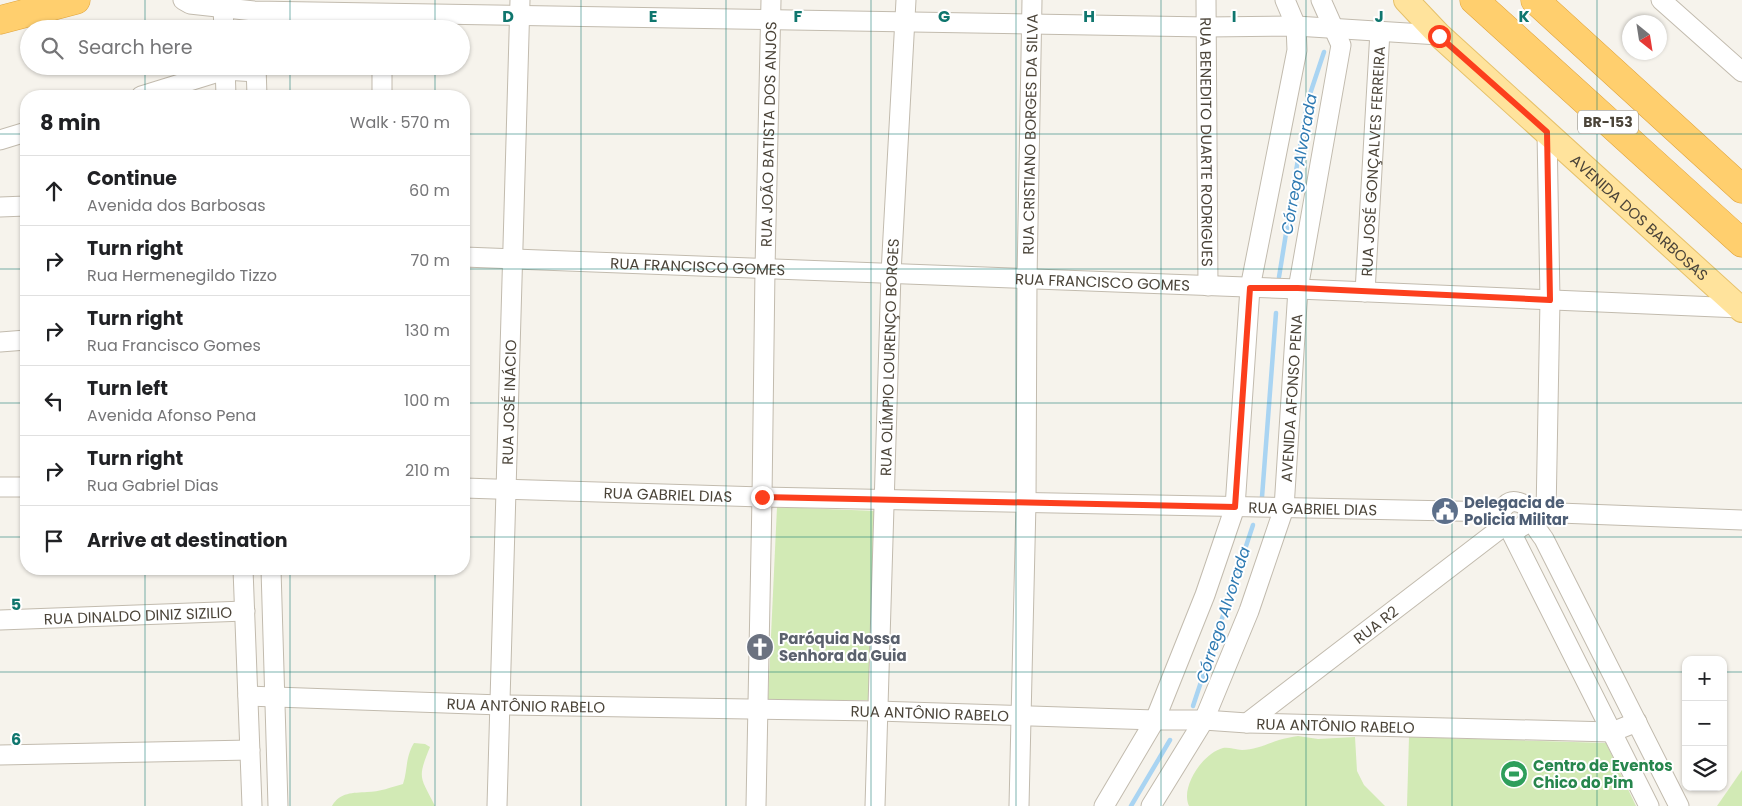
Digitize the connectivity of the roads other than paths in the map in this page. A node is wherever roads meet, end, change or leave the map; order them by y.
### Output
1 (76, 0) edge
2 (183, 0) edge
3 (771, 0) edge
4 (906, 0) edge
5 (1032, 0) edge
6 (1206, 0) edge
7 (1285, 0) edge
8 (1321, 0) edge
9 (1406, 0) edge
10 (1474, 0) edge
11 (1535, 0) edge
12 (1661, 0) edge
13 (520, 7) edge
14 (223, 8) junction
15 (771, 19) junction
16 (0, 20) edge
17 (224, 20) edge
18 (254, 20) edge
19 (393, 20) edge
20 (906, 21) junction
21 (1032, 24) junction
22 (1296, 26) junction
23 (1207, 27) junction
24 (1334, 30) junction
25 (1380, 31) junction
26 (1439, 36) junction
27 (1742, 72) edge
28 (204, 75) edge
29 (225, 75) edge
30 (256, 75) edge
31 (382, 75) edge
32 (159, 90) edge
33 (226, 90) edge
34 (257, 90) edge
35 (382, 90) edge
36 (1547, 132) junction
37 (20, 134) edge
38 (0, 140) edge
39 (1742, 189) edge
40 (0, 206) edge
41 (20, 206) edge
42 (1742, 243) edge
43 (470, 257) edge
44 (512, 260) junction
45 (765, 269) junction
46 (891, 273) junction
47 (1027, 279) junction
48 (1208, 286) junction
49 (1250, 288) junction
50 (1298, 288) junction
51 (1365, 292) junction
52 (1550, 300) junction
53 (1741, 309) edge
54 (20, 340) edge
55 (0, 342) edge
56 (20, 487) edge
57 (0, 488) edge
58 (470, 488) edge
59 (505, 489) junction
60 (762, 497) junction
61 (885, 499) junction
62 (1026, 502) junction
63 (1235, 507) junction
64 (1284, 508) junction
65 (1535, 513) junction
66 (1742, 520) edge
67 (1505, 521) junction
68 (243, 575) edge
69 (271, 575) edge
70 (245, 611) junction
71 (0, 620) edge
72 (248, 696) junction
73 (276, 698) junction
74 (500, 705) junction
75 (757, 710) junction
76 (877, 711) junction
77 (1020, 716) junction
78 (1155, 720) junction
79 (1204, 720) junction
80 (1637, 722) junction
81 (1247, 723) junction
82 (1612, 732) junction
83 (250, 750) junction
84 (0, 755) edge
85 (252, 806) edge
86 (278, 806) edge
87 (497, 806) edge
88 (756, 806) edge
89 (875, 806) edge
90 (1019, 806) edge
91 (1104, 806) edge
92 (1151, 806) edge
93 (1649, 806) edge
94 (1680, 806) edge

1 - 16 highway
2 - 14 street
3 - 15 street, RUA JOÃO BATISTA DOS ANJOS
4 - 20 street, RUA OLÍMPIO LOURENÇO BORGES
5 - 21 street, RUA CRISTIANO BORGES DA SILVA
6 - 23 street, RUA BENEDITO DUARTE RODRIGUES
7 - 22 street
8 - 24 street, AVENIDA AFONSO PENA
9 - 26 main road, AVENIDA DOS BARBOSAS
10 - 42 highway, BR-153
11 - 39 highway, BR-153
12 - 27 street
13 - 15 street
13 - 19 street
13 - 44 street, RUA JOSÉ INÁCIO
14 - 17 street
14 - 18 street
15 - 20 street
15 - 45 street, RUA JOÃO BATISTA DOS ANJOS
20 - 21 street
20 - 46 street, RUA OLÍMPIO LOURENÇO BORGES
21 - 23 street
21 - 47 street, RUA CRISTIANO BORGES DA SILVA
22 - 23 street
22 - 24 street
22 - 49 street
23 - 48 street, RUA BENEDITO DUARTE RODRIGUES
24 - 25 street
24 - 50 street, AVENIDA AFONSO PENA
25 - 26 street
25 - 51 street, RUA JOSÉ GONÇALVES FERREIRA
26 - 36 main road, AVENIDA DOS BARBOSAS
28 - 32 street
29 - 33 street
30 - 34 street
31 - 35 street
36 - 52 street
36 - 53 main road, AVENIDA DOS BARBOSAS
37 - 38 street
40 - 41 street
43 - 44 street, RUA FRANCISCO GOMES
44 - 45 street, RUA FRANCISCO GOMES
44 - 59 street, RUA JOSÉ INÁCIO
45 - 46 street, RUA FRANCISCO GOMES
45 - 60 street, RUA JOÃO BATISTA DOS ANJOS
46 - 47 street, RUA FRANCISCO GOMES
46 - 61 street, RUA OLÍMPIO LOURENÇO BORGES
47 - 48 street, RUA FRANCISCO GOMES
47 - 62 street, RUA CRISTIANO BORGES DA SILVA
48 - 49 street, RUA FRANCISCO GOMES
49 - 50 street, RUA FRANCISCO GOMES
49 - 63 street
50 - 51 street, RUA FRANCISCO GOMES
50 - 64 street, AVENIDA AFONSO PENA
51 - 52 street, RUA FRANCISCO GOMES
52 - 53 street, RUA FRANCISCO GOMES
52 - 65 street
54 - 55 street
56 - 57 street
58 - 59 street, RUA GABRIEL DIAS
59 - 60 street, RUA GABRIEL DIAS
59 - 74 street, RUA JOSÉ INÁCIO
60 - 61 street, RUA GABRIEL DIAS
60 - 75 street, RUA JOÃO BATISTA DOS ANJOS
61 - 62 street, RUA GABRIEL DIAS
61 - 76 street, RUA OLÍMPIO LOURENÇO BORGES
62 - 63 street, RUA GABRIEL DIAS
62 - 77 street, RUA CRISTIANO BORGES DA SILVA
63 - 64 street, RUA GABRIEL DIAS
63 - 78 street
64 - 67 street, RUA GABRIEL DIAS
64 - 79 street, AVENIDA AFONSO PENA
65 - 66 street
65 - 67 street, RUA GABRIEL DIAS
65 - 80 street
67 - 81 street, RUA R2
67 - 82 street
68 - 70 street
69 - 73 street
70 - 71 street, RUA DINALDO DINIZ SIZILIO
70 - 72 street
72 - 73 street, RUA ANTÔNIO RABELO
72 - 83 street
73 - 74 street, RUA ANTÔNIO RABELO
73 - 86 street
74 - 75 street, RUA ANTÔNIO RABELO
74 - 87 street, RUA JOSÉ INÁCIO
75 - 76 street, RUA ANTÔNIO RABELO
75 - 88 street, RUA JOÃO BATISTA DOS ANJOS
76 - 77 street, RUA ANTÔNIO RABELO
76 - 89 street, RUA OLÍMPIO LOURENÇO BORGES
77 - 78 street, RUA ANTÔNIO RABELO
77 - 90 street, RUA CRISTIANO BORGES DA SILVA
78 - 79 street, RUA ANTÔNIO RABELO
78 - 91 street
79 - 81 street, RUA ANTÔNIO RABELO
79 - 92 street, AVENIDA AFONSO PENA
80 - 82 street
80 - 94 street
81 - 82 street, RUA ANTÔNIO RABELO
82 - 93 street
83 - 84 street
83 - 85 street

